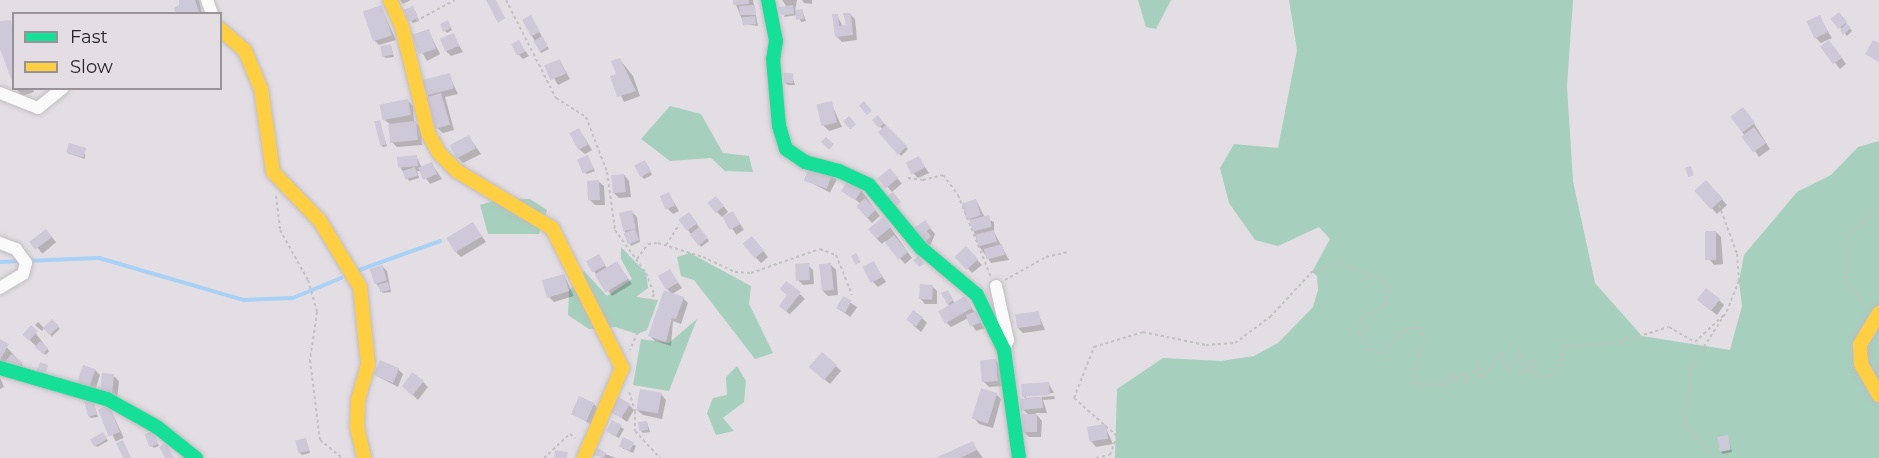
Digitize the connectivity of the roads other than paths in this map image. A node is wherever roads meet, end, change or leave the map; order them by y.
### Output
1 (390, 0) edge
2 (768, 0) edge
3 (222, 32) edge
4 (60, 90) edge
5 (0, 93) edge
6 (0, 243) edge
7 (996, 286) road end
8 (0, 288) edge
9 (1876, 311) edge
10 (1004, 350) junction
11 (0, 368) edge
12 (1879, 395) edge
13 (586, 452) edge
14 (196, 458) edge
15 (364, 458) edge
16 (1019, 458) edge

1 - 13 street
2 - 10 street
3 - 15 street
4 - 5 street
6 - 8 street
7 - 10 street
9 - 12 street
10 - 16 street
11 - 14 street

